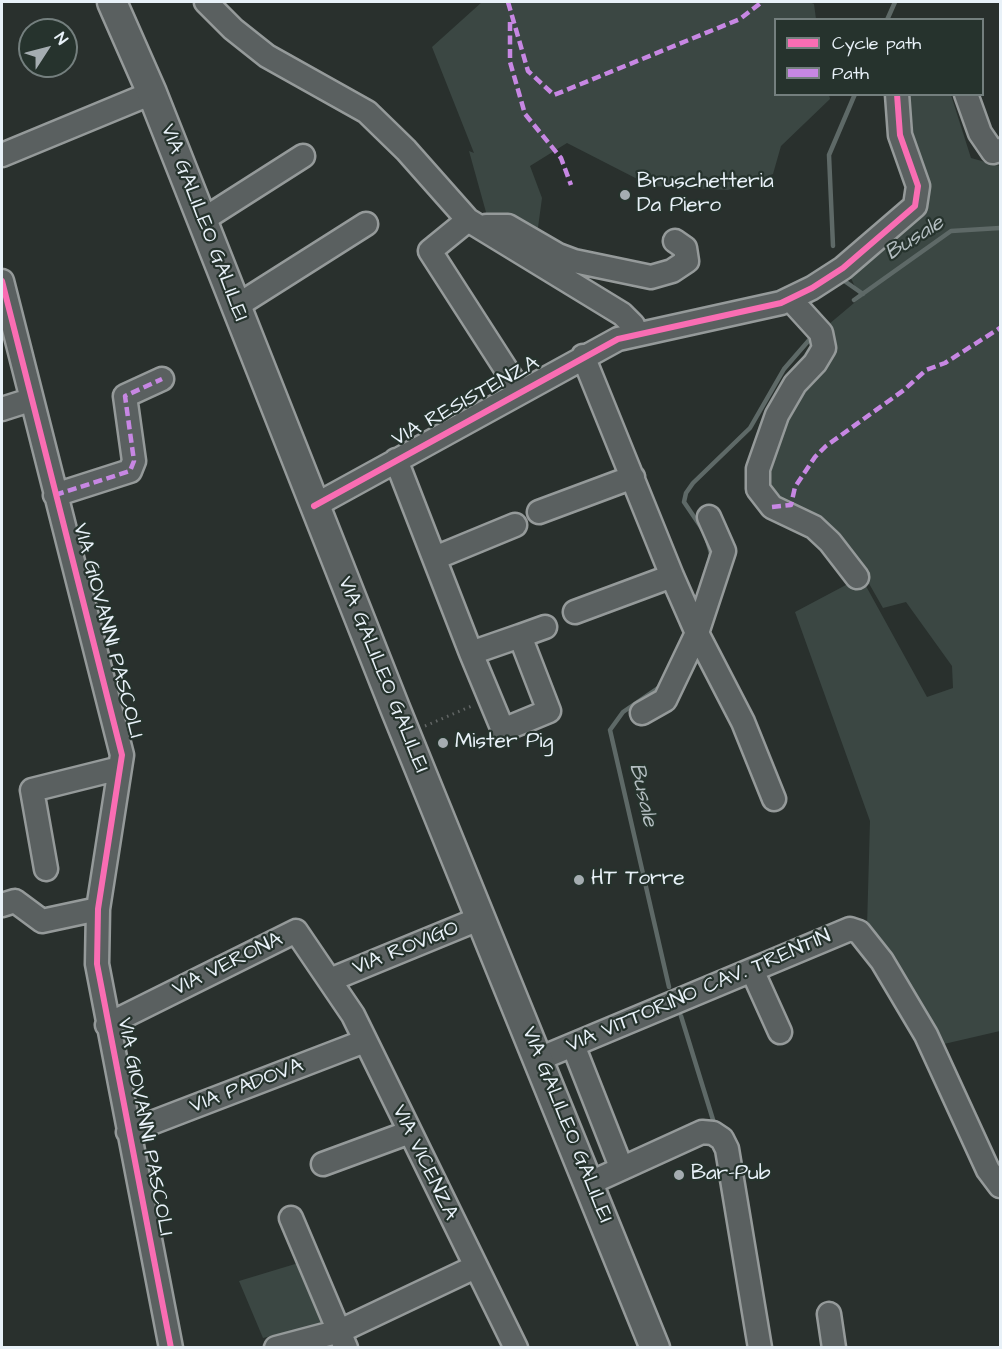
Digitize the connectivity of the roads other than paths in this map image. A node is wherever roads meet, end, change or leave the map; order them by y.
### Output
1 (112, 2) edge
2 (206, 2) edge
3 (152, 93) junction
4 (897, 96) edge
5 (967, 96) edge
6 (1000, 150) edge
7 (3, 155) edge
8 (303, 156) dead end
9 (201, 221) junction
10 (366, 224) dead end
11 (475, 224) junction
12 (675, 241) dead end
13 (2, 281) edge
14 (790, 300) junction
15 (235, 307) junction
16 (636, 333) junction
17 (583, 356) junction
18 (162, 380) dead end
19 (520, 391) junction
20 (30, 400) junction
21 (2, 409) edge
22 (396, 460) junction
23 (633, 477) junction
24 (55, 495) junction
25 (314, 506) junction
26 (539, 512) dead end
27 (709, 517) dead end
28 (515, 525) dead end
29 (435, 558) junction
30 (672, 576) junction
31 (857, 577) dead end
32 (575, 612) dead end
33 (545, 627) dead end
34 (697, 633) junction
35 (520, 636) junction
36 (471, 653) junction
37 (642, 713) dead end
38 (120, 768) junction
39 (774, 799) dead end
40 (46, 870) dead end
41 (2, 905) edge
42 (98, 909) junction
43 (481, 918) junction
44 (752, 970) junction
45 (330, 980) junction
46 (107, 1025) junction
47 (780, 1032) dead end
48 (365, 1041) junction
49 (573, 1045) junction
50 (539, 1059) junction
51 (128, 1132) junction
52 (410, 1132) junction
53 (323, 1164) dead end
54 (621, 1167) junction
55 (588, 1184) junction
56 (1000, 1186) edge
57 (291, 1218) dead end
58 (475, 1267) junction
59 (829, 1314) dead end
60 (343, 1339) edge
61 (171, 1347) edge
62 (276, 1347) edge
63 (516, 1347) edge
64 (655, 1347) edge
65 (760, 1347) edge
66 (834, 1347) edge

1 - 3 main road, VIA GALILEO GALILEI
2 - 11 street
3 - 7 street
3 - 9 main road, VIA GALILEO GALILEI
4 - 14 street, VIA RESISTENZA
5 - 6 street
8 - 9 street
9 - 15 main road, VIA GALILEO GALILEI
10 - 15 street
11 - 12 street
11 - 16 street
11 - 19 street
13 - 20 street, VIA GIOVANNI PASCOLI
14 - 16 street, VIA RESISTENZA
14 - 31 street
15 - 25 main road, VIA GALILEO GALILEI
16 - 17 street, VIA RESISTENZA
17 - 19 street, VIA RESISTENZA
17 - 23 street
18 - 24 street
19 - 22 street, VIA RESISTENZA
20 - 21 street
20 - 24 street, VIA GIOVANNI PASCOLI
22 - 25 street, VIA RESISTENZA
22 - 29 street
23 - 26 street
23 - 30 street
24 - 38 street, VIA GIOVANNI PASCOLI
25 - 43 main road, VIA GALILEO GALILEI
27 - 34 street
28 - 29 street
29 - 36 street
30 - 32 street
30 - 34 street
33 - 35 street
34 - 37 street
34 - 39 street
35 - 36 street
35 - 36 street
38 - 40 street
38 - 42 street, VIA GIOVANNI PASCOLI
41 - 42 street
42 - 46 street, VIA GIOVANNI PASCOLI
43 - 45 street, VIA ROVIGO
43 - 50 main road, VIA GALILEO GALILEI
44 - 47 street
44 - 49 street, VIA VITTORINO CAV. TRENTIN
44 - 56 street, VIA VITTORINO CAV. TRENTIN
45 - 46 street, VIA VERONA
45 - 48 street, VIA VICENZA
46 - 51 street, VIA GIOVANNI PASCOLI
48 - 51 street, VIA PADOVA
48 - 52 street, VIA VICENZA
49 - 50 street, VIA VITTORINO CAV. TRENTIN
49 - 54 street, VIA GALILEO GALILEI
50 - 55 main road, VIA GALILEO GALILEI
51 - 61 street, VIA GIOVANNI PASCOLI
52 - 53 street
52 - 58 street, VIA VICENZA
54 - 55 street
54 - 65 street
55 - 64 main road, VIA GALILEO GALILEI
57 - 60 street
58 - 60 street
58 - 63 street, VIA VICENZA
59 - 66 street
60 - 62 street

